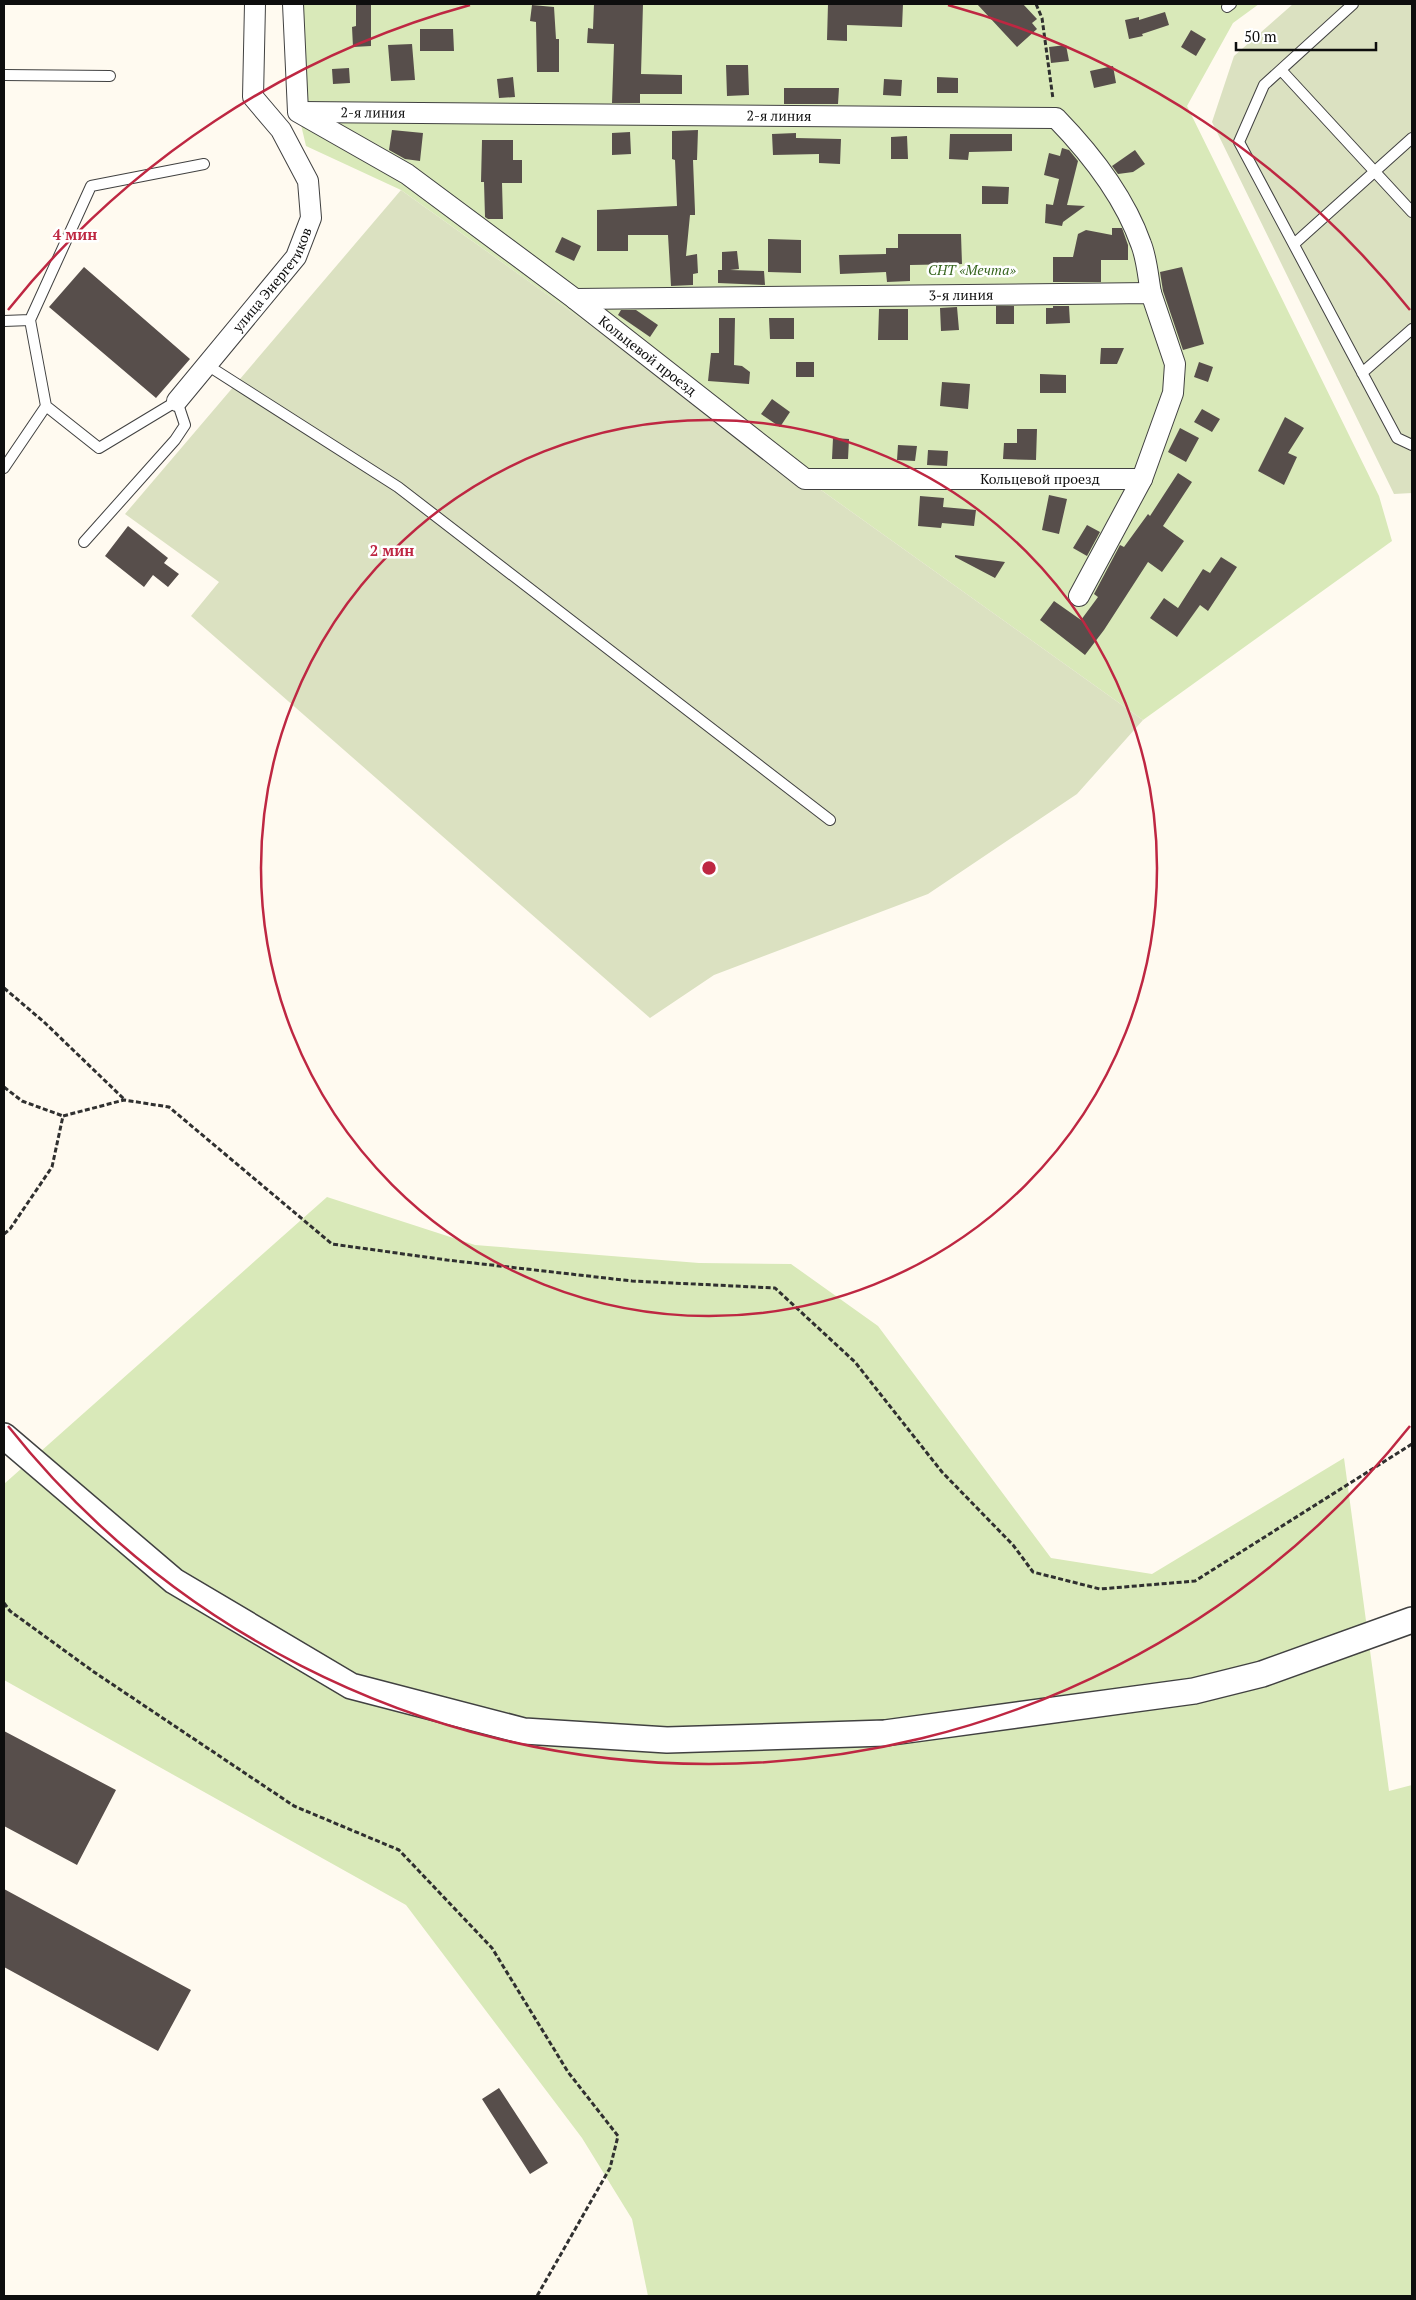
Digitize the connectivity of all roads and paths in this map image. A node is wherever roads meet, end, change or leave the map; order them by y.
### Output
1 (255, 4) edge
2 (293, 4) edge
3 (1036, 4) edge
4 (1353, 4) edge
5 (1281, 70) junction
6 (4, 75) edge
7 (110, 76) dead end
8 (298, 112) junction
9 (1056, 118) junction
10 (1412, 138) edge
11 (204, 164) dead end
12 (1375, 172) junction
13 (1412, 212) edge
14 (1294, 244) junction
15 (1151, 293) junction
16 (575, 299) junction
17 (30, 320) junction
18 (4, 321) edge
19 (1412, 329) edge
20 (207, 365) junction
21 (1362, 373) junction
22 (177, 401) junction
23 (46, 406) junction
24 (1412, 445) edge
25 (4, 468) edge
26 (1142, 479) junction
27 (84, 542) dead end
28 (1078, 596) dead end
29 (830, 820) dead end
30 (4, 988) edge
31 (4, 1086) edge
32 (124, 1100) junction
33 (63, 1116) junction
34 (4, 1234) edge
35 (4, 1436) edge
36 (1412, 1444) edge
37 (4, 1603) edge
38 (1412, 1620) edge
39 (537, 2296) edge

1 - 20 street, улица Энергетиков
2 - 8 street
3 - 9 path
4 - 5 lane
5 - 12 lane
5 - 14 lane
6 - 7 lane
8 - 9 street, 2-я линия
8 - 16 street, Кольцевой проезд
9 - 15 street
10 - 12 lane
11 - 17 lane
12 - 13 lane
12 - 14 lane
14 - 21 lane
15 - 16 street, 3-я линия
15 - 26 street
16 - 26 street, Кольцевой проезд
17 - 18 lane
17 - 23 lane
19 - 21 lane
20 - 22 street, улица Энергетиков
20 - 29 lane
21 - 24 lane
22 - 23 lane
22 - 27 lane
23 - 25 lane
26 - 28 street
30 - 32 path
31 - 33 path
32 - 33 path
32 - 36 path
33 - 34 path
35 - 38 street
37 - 39 path

